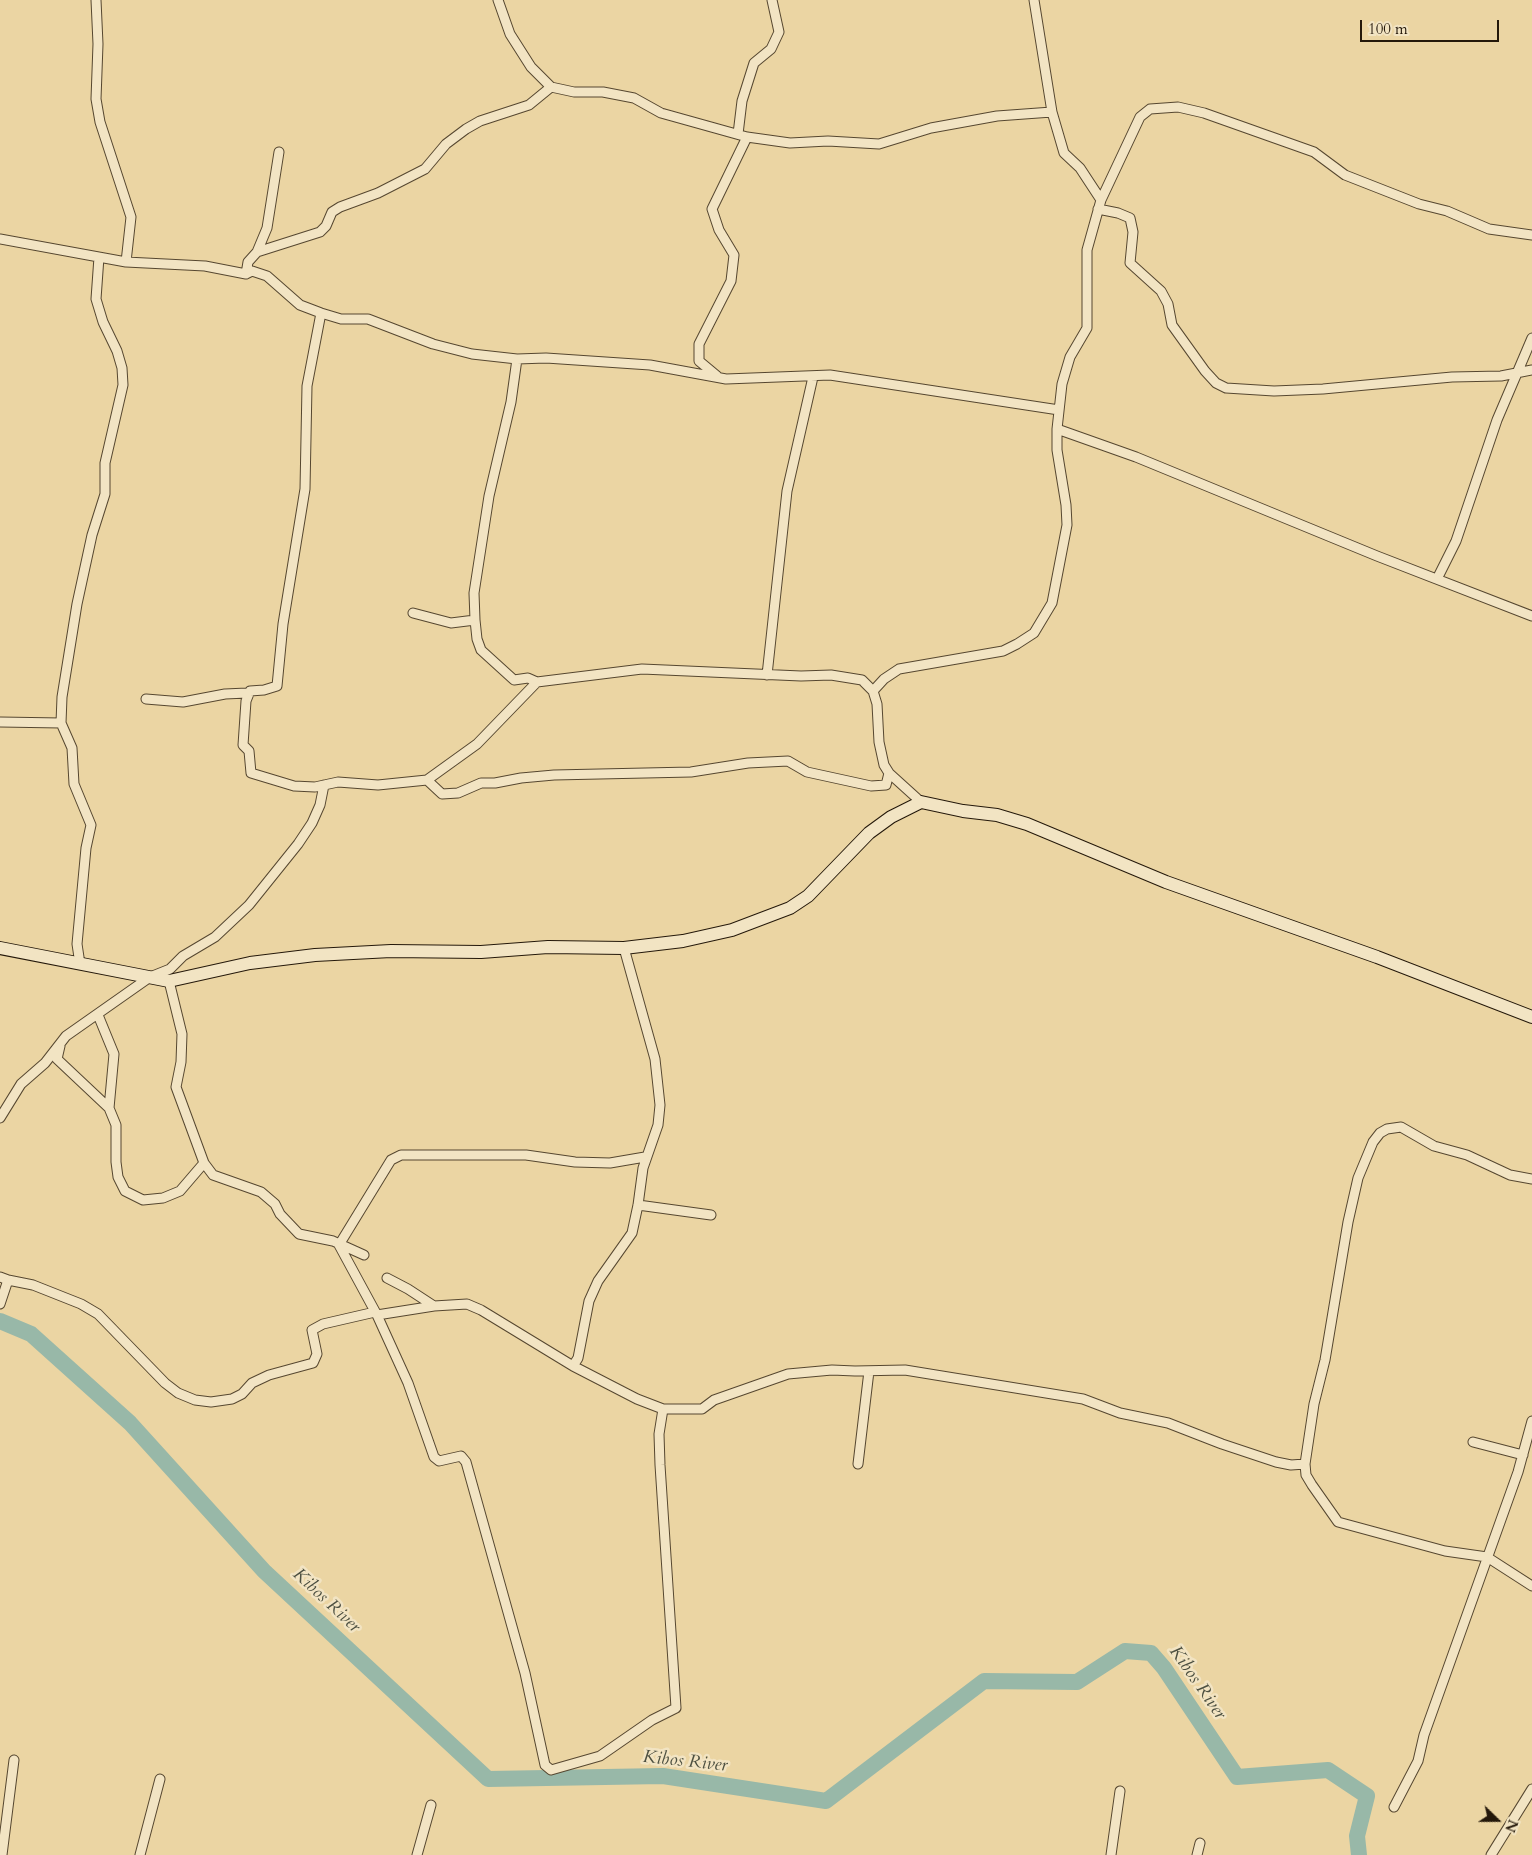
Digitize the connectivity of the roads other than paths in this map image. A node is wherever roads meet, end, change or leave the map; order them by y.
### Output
1 (96, 0) edge
2 (498, 0) edge
3 (772, 0) edge
4 (1034, 0) edge
5 (551, 87) junction
6 (1052, 112) junction
7 (738, 134) junction
8 (748, 137) junction
9 (279, 152) dead end
10 (1100, 204) junction
11 (1532, 235) edge
12 (0, 238) edge
13 (257, 252) junction
14 (99, 257) junction
15 (126, 262) junction
16 (246, 274) junction
17 (321, 314) junction
18 (1532, 338) edge
19 (517, 359) junction
20 (1532, 370) edge
21 (1518, 375) junction
22 (813, 377) junction
23 (722, 378) junction
24 (1060, 410) junction
25 (1056, 428) junction
26 (1436, 579) junction
27 (413, 613) dead end
28 (1532, 616) edge
29 (475, 620) junction
30 (767, 675) junction
31 (537, 682) junction
32 (873, 691) junction
33 (248, 693) junction
34 (146, 699) dead end
35 (0, 722) edge
36 (61, 723) junction
37 (888, 773) junction
38 (427, 780) junction
39 (324, 785) junction
40 (920, 802) junction
41 (0, 948) edge
42 (624, 948) junction
43 (80, 964) junction
44 (150, 977) junction
45 (168, 981) junction
46 (98, 1015) junction
47 (1532, 1018) edge
48 (61, 1041) junction
49 (108, 1108) junction
50 (0, 1118) edge
51 (645, 1157) junction
52 (204, 1163) junction
53 (1532, 1179) edge
54 (638, 1205) junction
55 (711, 1215) dead end
56 (339, 1245) junction
57 (364, 1255) dead end
58 (387, 1278) dead end
59 (4, 1279) edge
60 (0, 1304) edge
61 (434, 1306) junction
62 (376, 1314) junction
63 (573, 1366) junction
64 (869, 1372) junction
65 (663, 1409) junction
66 (1532, 1421) edge
67 (1473, 1442) dead end
68 (1529, 1444) edge
69 (1523, 1455) junction
70 (858, 1464) dead end
71 (1305, 1464) junction
72 (1487, 1557) junction
73 (1532, 1586) edge
74 (14, 1760) dead end
75 (160, 1779) dead end
76 (1532, 1789) edge
77 (1120, 1791) dead end
78 (431, 1805) dead end
79 (1394, 1806) dead end
80 (1200, 1843) dead end
81 (2, 1855) edge
82 (140, 1855) edge
83 (417, 1855) edge
84 (1111, 1855) edge
85 (1197, 1855) edge
86 (1491, 1855) edge

1 - 15 street
2 - 5 street
3 - 7 street
4 - 6 street
5 - 7 street
5 - 13 street
6 - 8 street
6 - 10 street
7 - 8 street
8 - 23 street
9 - 13 street
10 - 11 street
10 - 21 street
10 - 24 street
12 - 14 street
13 - 16 street
14 - 15 street
14 - 36 street
15 - 16 street
16 - 17 street
17 - 19 street
17 - 33 street
18 - 21 street
19 - 23 street
19 - 29 street
20 - 21 street
21 - 26 street
22 - 23 street
22 - 24 street
22 - 30 street
24 - 25 street
25 - 26 street
25 - 32 street
26 - 28 street
27 - 29 street
29 - 31 street
30 - 31 street
30 - 32 street
31 - 38 street
32 - 37 street
33 - 34 street
33 - 39 street
35 - 36 street
36 - 43 street
37 - 38 street
37 - 40 street
38 - 39 street
39 - 44 street
40 - 42 main road
40 - 47 main road
41 - 43 main road
42 - 45 main road
42 - 51 street
43 - 44 main road
44 - 45 main road
44 - 46 street
45 - 52 street
46 - 48 street
46 - 49 street
48 - 49 street
48 - 50 street
49 - 52 street
51 - 54 street
51 - 56 street
52 - 56 street
53 - 71 street
54 - 55 street
54 - 63 street
56 - 57 street
56 - 62 street
58 - 61 street
59 - 60 street
59 - 62 street
61 - 62 street
61 - 63 street
62 - 65 street
63 - 65 street
64 - 65 street
64 - 70 street
64 - 71 street
66 - 68 street
67 - 69 street
68 - 69 street
69 - 72 street
71 - 72 street
72 - 73 street
72 - 79 street
74 - 81 street
75 - 82 street
76 - 86 street
77 - 84 street
78 - 83 street
80 - 85 street

